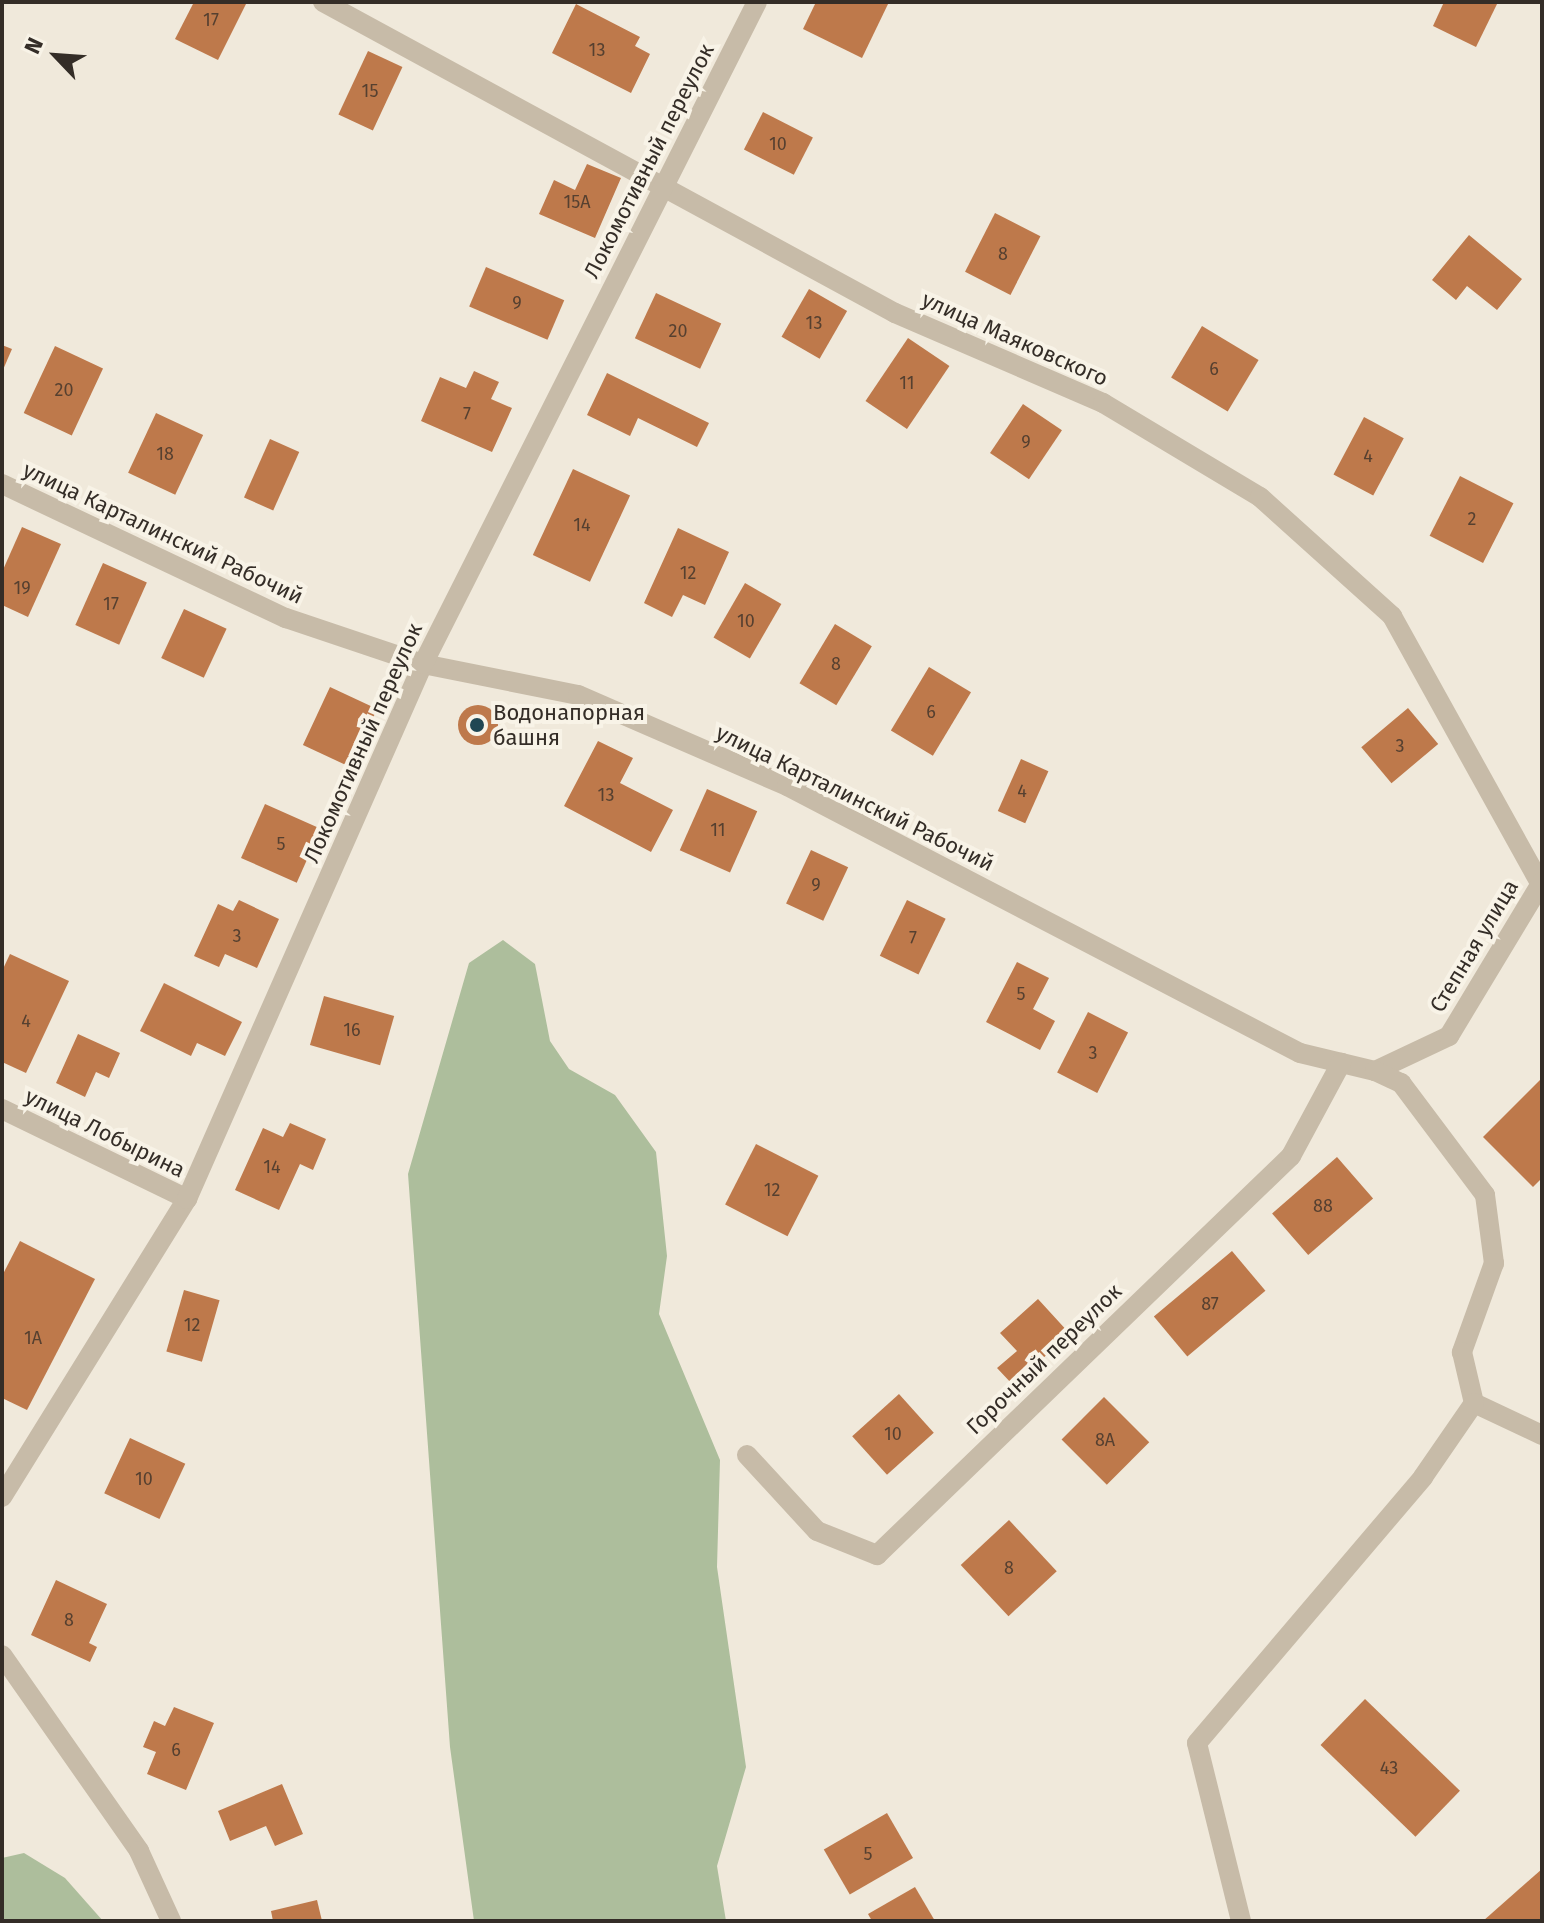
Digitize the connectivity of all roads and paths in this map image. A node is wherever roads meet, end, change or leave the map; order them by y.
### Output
1 (323, 2) edge
2 (757, 2) edge
3 (662, 187) junction
4 (2, 484) edge
5 (423, 664) junction
6 (1541, 882) edge
7 (1341, 1063) junction
8 (1375, 1071) junction
9 (2, 1109) edge
10 (187, 1199) junction
11 (1474, 1403) junction
12 (1542, 1435) edge
13 (747, 1455) dead end
14 (2, 1497) edge
15 (2, 1655) edge
16 (171, 1921) edge
17 (1241, 1921) edge

1 - 3 street, улица Маяковского
2 - 3 street, Локомотивный переулок
3 - 5 street, Локомотивный переулок
3 - 6 street, улица Маяковского
4 - 5 street, улица Карталинский Рабочий
5 - 7 street, улица Карталинский Рабочий
5 - 10 street, Локомотивный переулок
6 - 8 street, Степная улица
7 - 8 street, улица Карталинский Рабочий
7 - 13 street, Горочный переулок
8 - 11 street, улица Карталинский Рабочий
9 - 10 street, улица Лобырина
10 - 14 street, Локомотивный переулок
11 - 12 street
11 - 17 street
15 - 16 street

